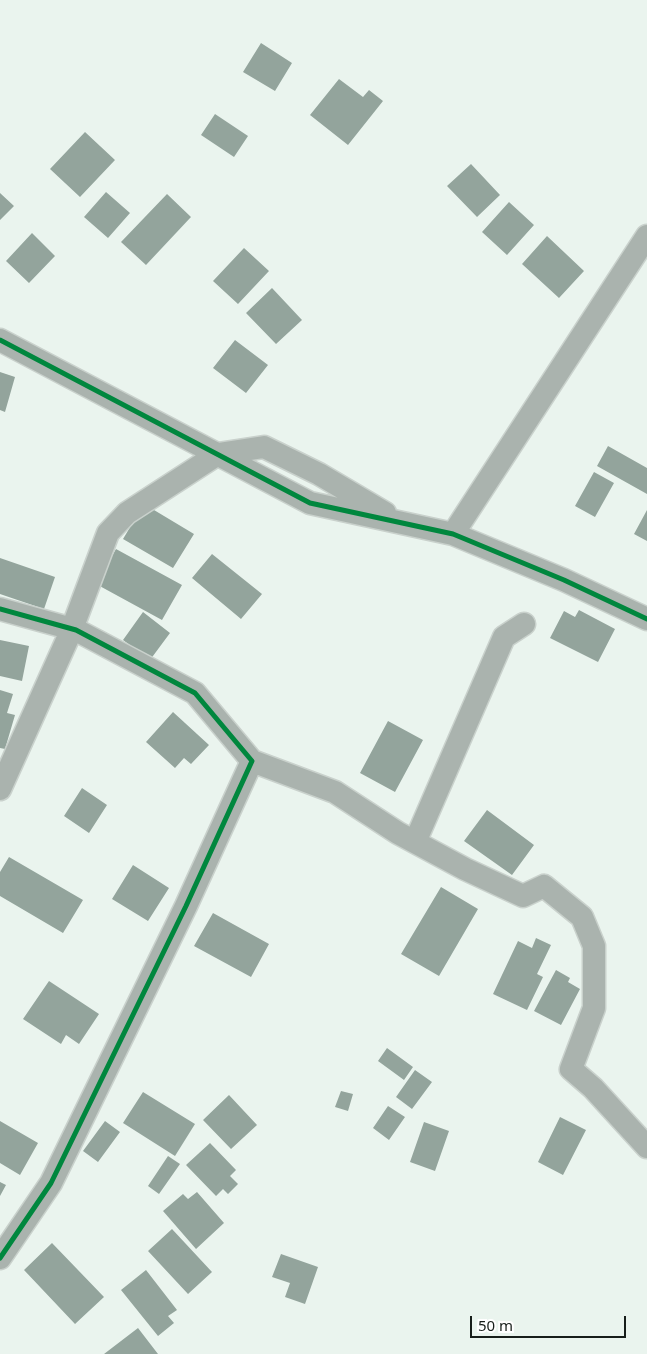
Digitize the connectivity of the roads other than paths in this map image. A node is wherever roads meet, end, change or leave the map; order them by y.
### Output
1 (647, 236) edge
2 (0, 340) edge
3 (218, 454) junction
4 (401, 523) junction
5 (453, 534) junction
6 (0, 609) edge
7 (644, 612) edge
8 (524, 624) dead end
9 (72, 629) junction
10 (252, 761) junction
11 (0, 789) edge
12 (415, 842) junction
13 (647, 1147) edge
14 (0, 1258) edge

1 - 5 street
2 - 3 street
3 - 4 street
3 - 4 street
3 - 9 street
4 - 5 street
5 - 7 street
6 - 9 street
8 - 12 street
9 - 10 street
9 - 11 street
10 - 12 street
10 - 14 street
12 - 13 street

